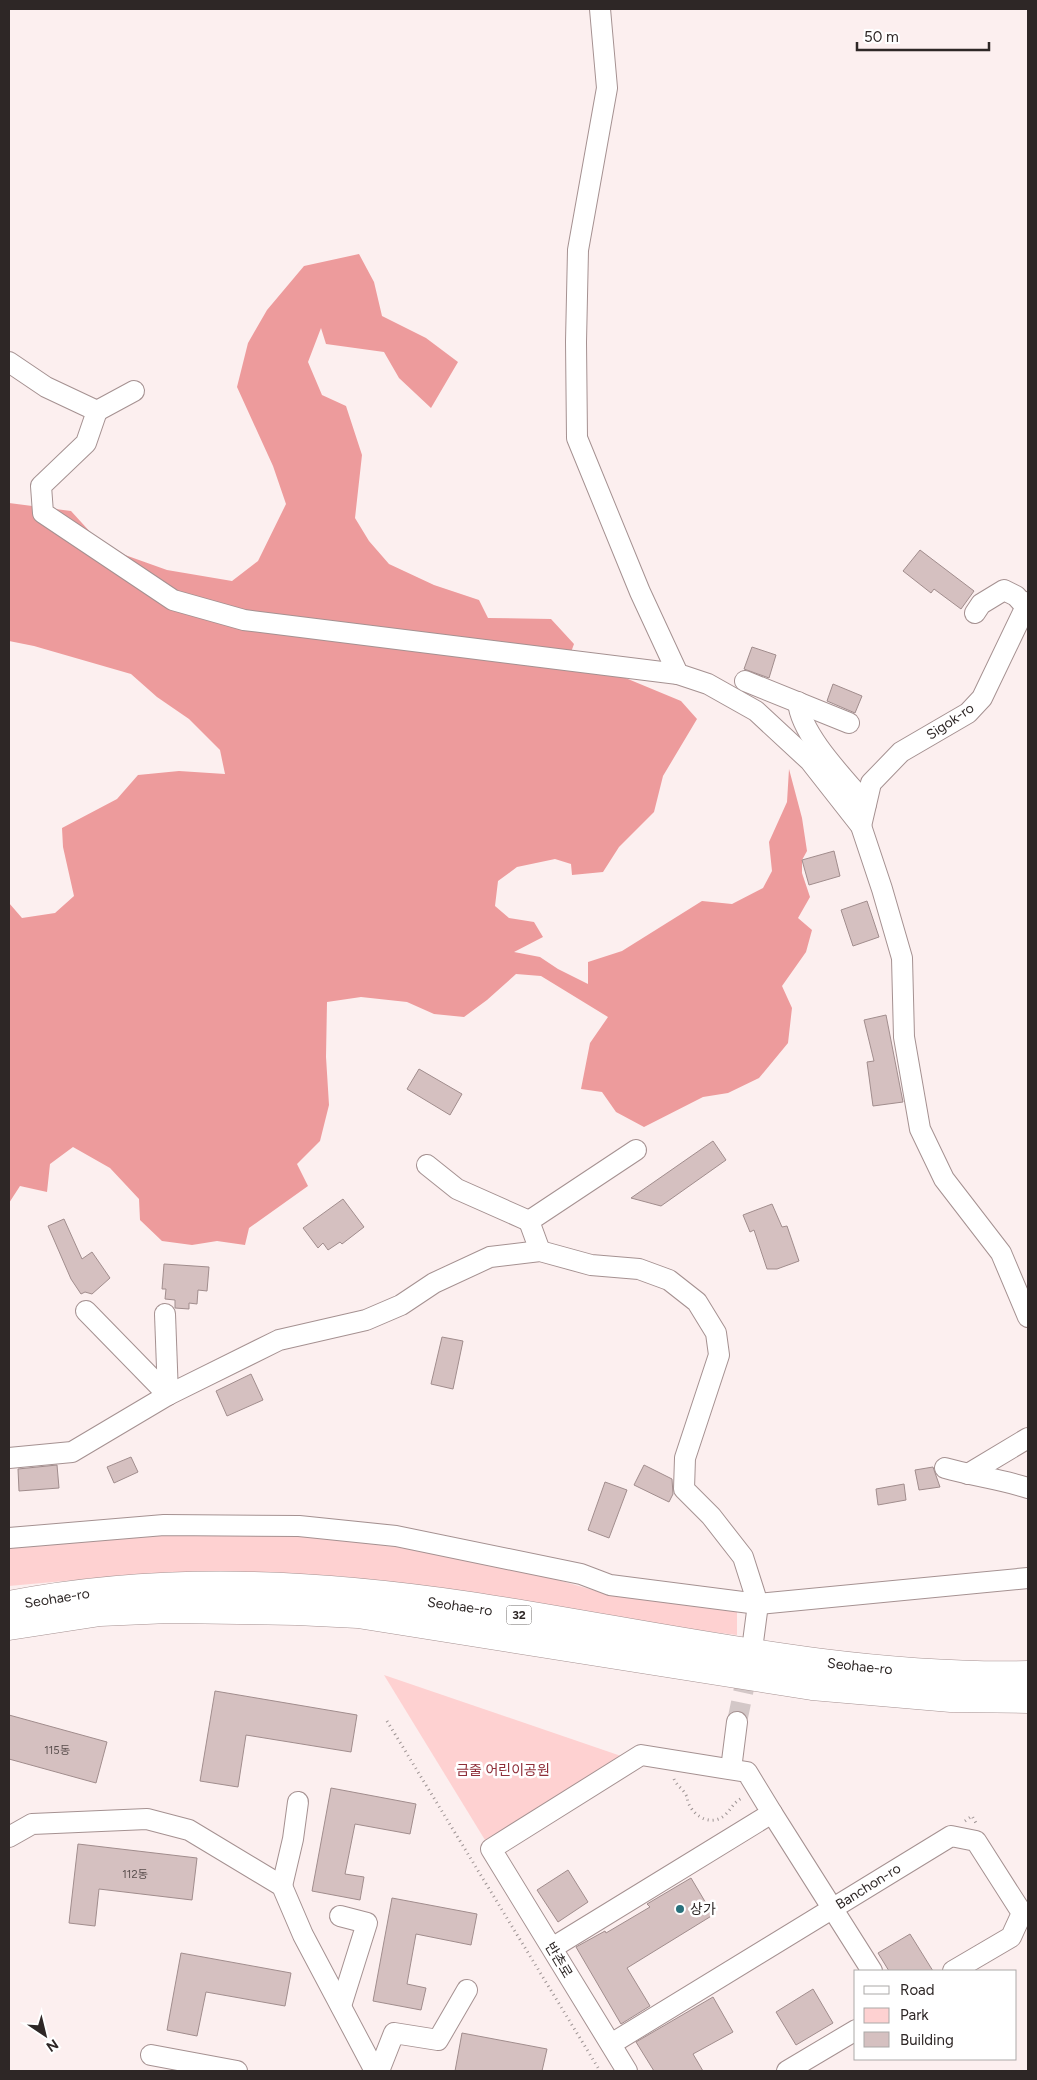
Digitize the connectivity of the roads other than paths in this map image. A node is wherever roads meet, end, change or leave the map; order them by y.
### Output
1 (600, 9) edge
2 (9, 362) edge
3 (134, 391) dead end
4 (97, 411) junction
5 (1026, 611) edge
6 (975, 613) dead end
7 (678, 674) junction
8 (745, 681) dead end
9 (798, 702) junction
10 (849, 723) dead end
11 (866, 804) junction
12 (861, 826) junction
13 (636, 1150) dead end
14 (427, 1165) dead end
15 (529, 1221) junction
16 (540, 1251) junction
17 (86, 1311) dead end
18 (165, 1314) dead end
19 (1028, 1317) edge
20 (168, 1395) junction
21 (1028, 1438) edge
22 (9, 1458) edge
23 (945, 1468) dead end
24 (968, 1474) junction
25 (1028, 1488) edge
26 (9, 1538) edge
27 (1028, 1578) edge
28 (758, 1604) junction
29 (9, 1605) edge
30 (9, 1626) edge
31 (753, 1642) tunnel mouth
32 (1028, 1675) edge
33 (1028, 1699) edge
34 (737, 1722) tunnel mouth
35 (731, 1769) junction
36 (298, 1802) dead end
37 (768, 1806) junction
38 (9, 1837) edge
39 (282, 1886) junction
40 (833, 1908) junction
41 (340, 1916) dead end
42 (552, 1948) junction
43 (871, 1970) edge
44 (955, 1970) edge
45 (467, 1990) dead end
46 (341, 2006) junction
47 (854, 2031) edge
48 (611, 2044) junction
49 (151, 2055) dead end
50 (237, 2071) edge
51 (377, 2071) edge
52 (627, 2071) edge
53 (787, 2071) edge

1 - 7 street
2 - 4 street
3 - 4 street
4 - 7 street
5 - 6 street
5 - 11 street, Sigok-ro
7 - 12 street
8 - 9 street
9 - 10 street
9 - 11 street
11 - 12 street, Sigok-ro
12 - 19 street
13 - 15 street
14 - 15 street
15 - 16 street
16 - 20 street
16 - 28 street
17 - 20 street
18 - 20 street
20 - 22 street
21 - 24 street
23 - 24 street
24 - 25 street
26 - 28 street
27 - 28 street
28 - 31 street
29 - 32 highway, Seohae-ro / 32
30 - 33 highway, Seohae-ro / 32
34 - 35 street
35 - 37 street
35 - 42 street, 반촌로
36 - 39 street
37 - 40 street
37 - 42 street
38 - 39 street
39 - 46 street
40 - 43 street
40 - 44 street, Banchon-ro
40 - 48 street, Banchon-ro
41 - 46 street
42 - 48 street, 반촌로
45 - 51 street
46 - 51 street
47 - 53 street
48 - 52 street, 반촌로
49 - 50 street

